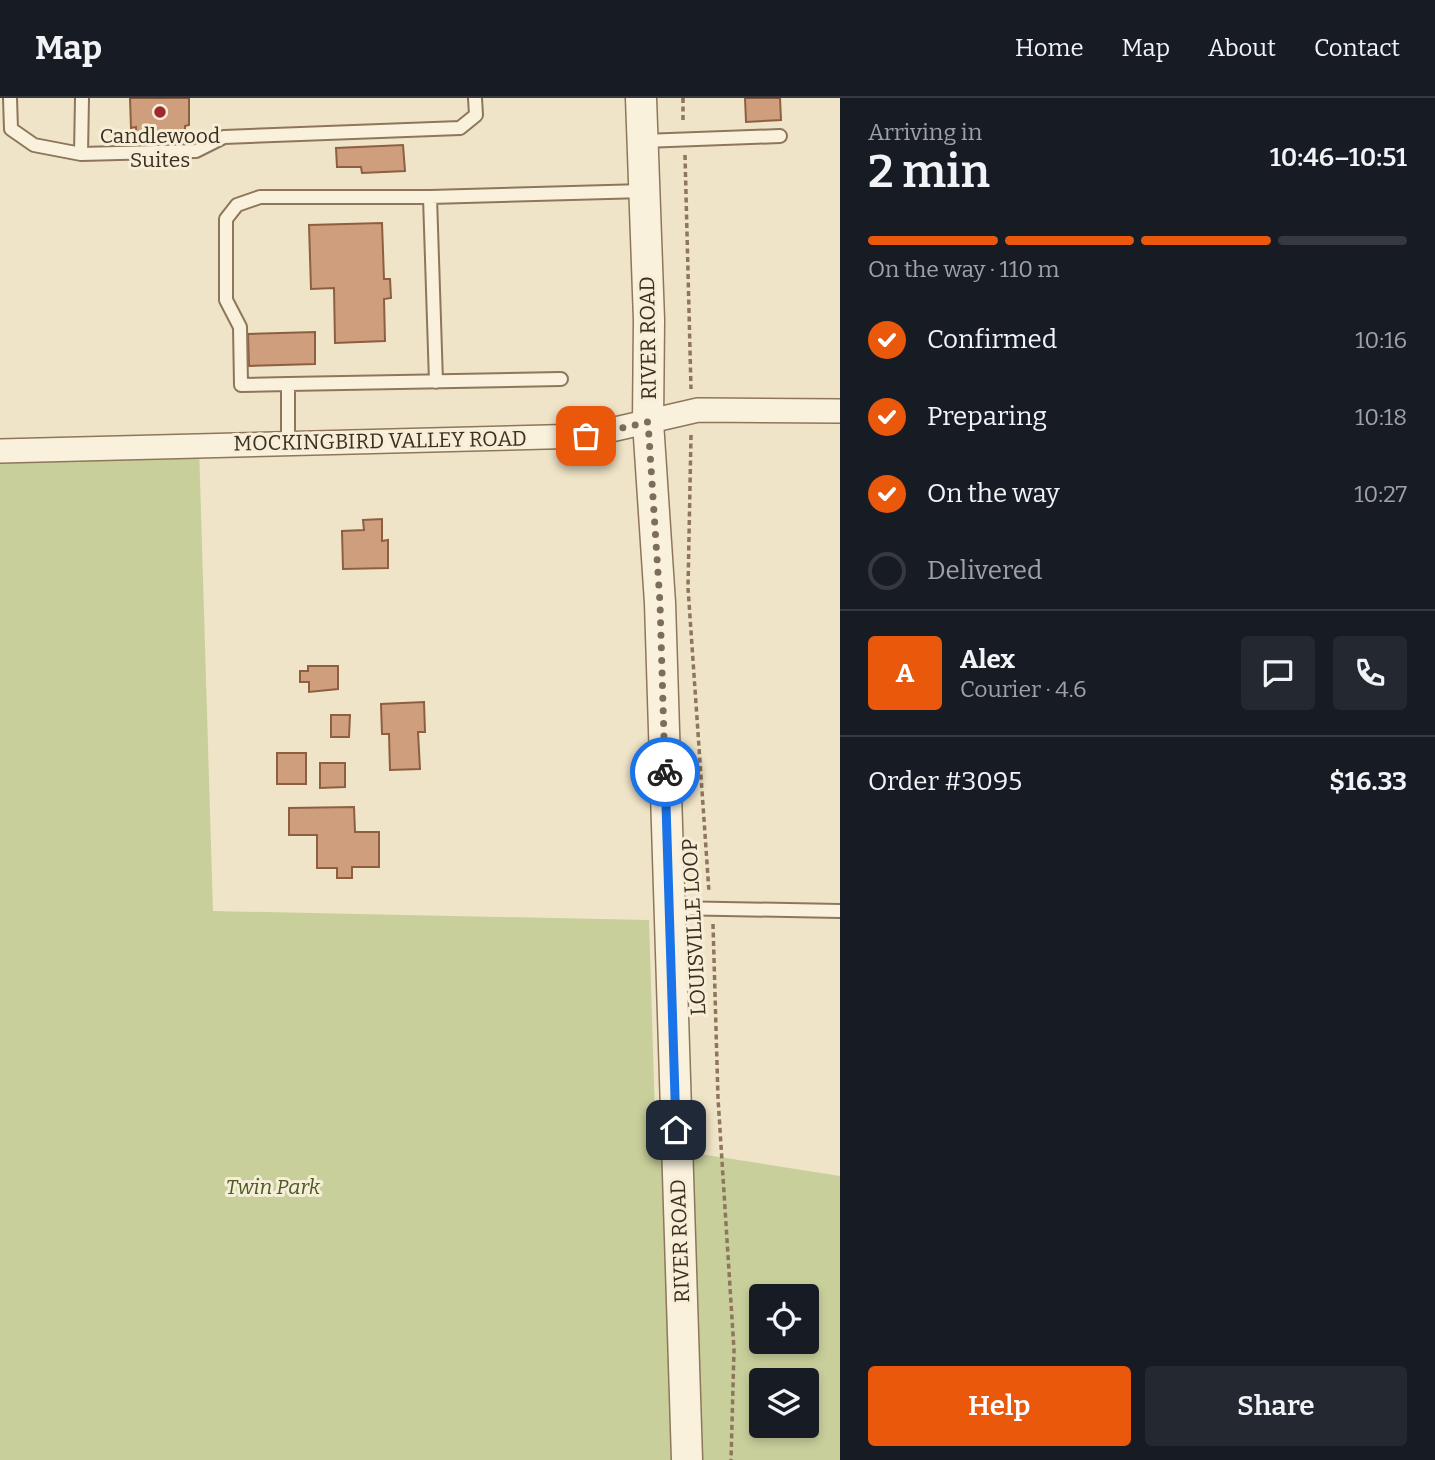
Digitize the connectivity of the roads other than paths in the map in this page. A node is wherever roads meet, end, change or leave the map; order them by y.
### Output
1 (10, 98) edge
2 (82, 98) edge
3 (475, 98) edge
4 (641, 98) edge
5 (780, 136) dead end
6 (643, 141) junction
7 (81, 154) junction
8 (644, 191) junction
9 (430, 197) junction
10 (561, 379) dead end
11 (436, 382) junction
12 (288, 384) junction
13 (840, 411) edge
14 (648, 422) junction
15 (288, 444) junction
16 (0, 450) edge
17 (669, 908) junction
18 (840, 911) edge
19 (687, 1460) edge

1 - 7 lane
2 - 7 lane
3 - 7 lane
4 - 6 street, RIVER ROAD
5 - 6 lane
6 - 8 street, RIVER ROAD
8 - 9 lane
8 - 14 street, RIVER ROAD
9 - 11 lane
9 - 12 lane
10 - 11 lane
11 - 12 lane
12 - 15 lane
13 - 14 street, MOCKINGBIRD VALLEY ROAD
14 - 15 street, MOCKINGBIRD VALLEY ROAD
14 - 17 street, RIVER ROAD
15 - 16 street, MOCKINGBIRD VALLEY ROAD
17 - 18 lane
17 - 19 street, RIVER ROAD

